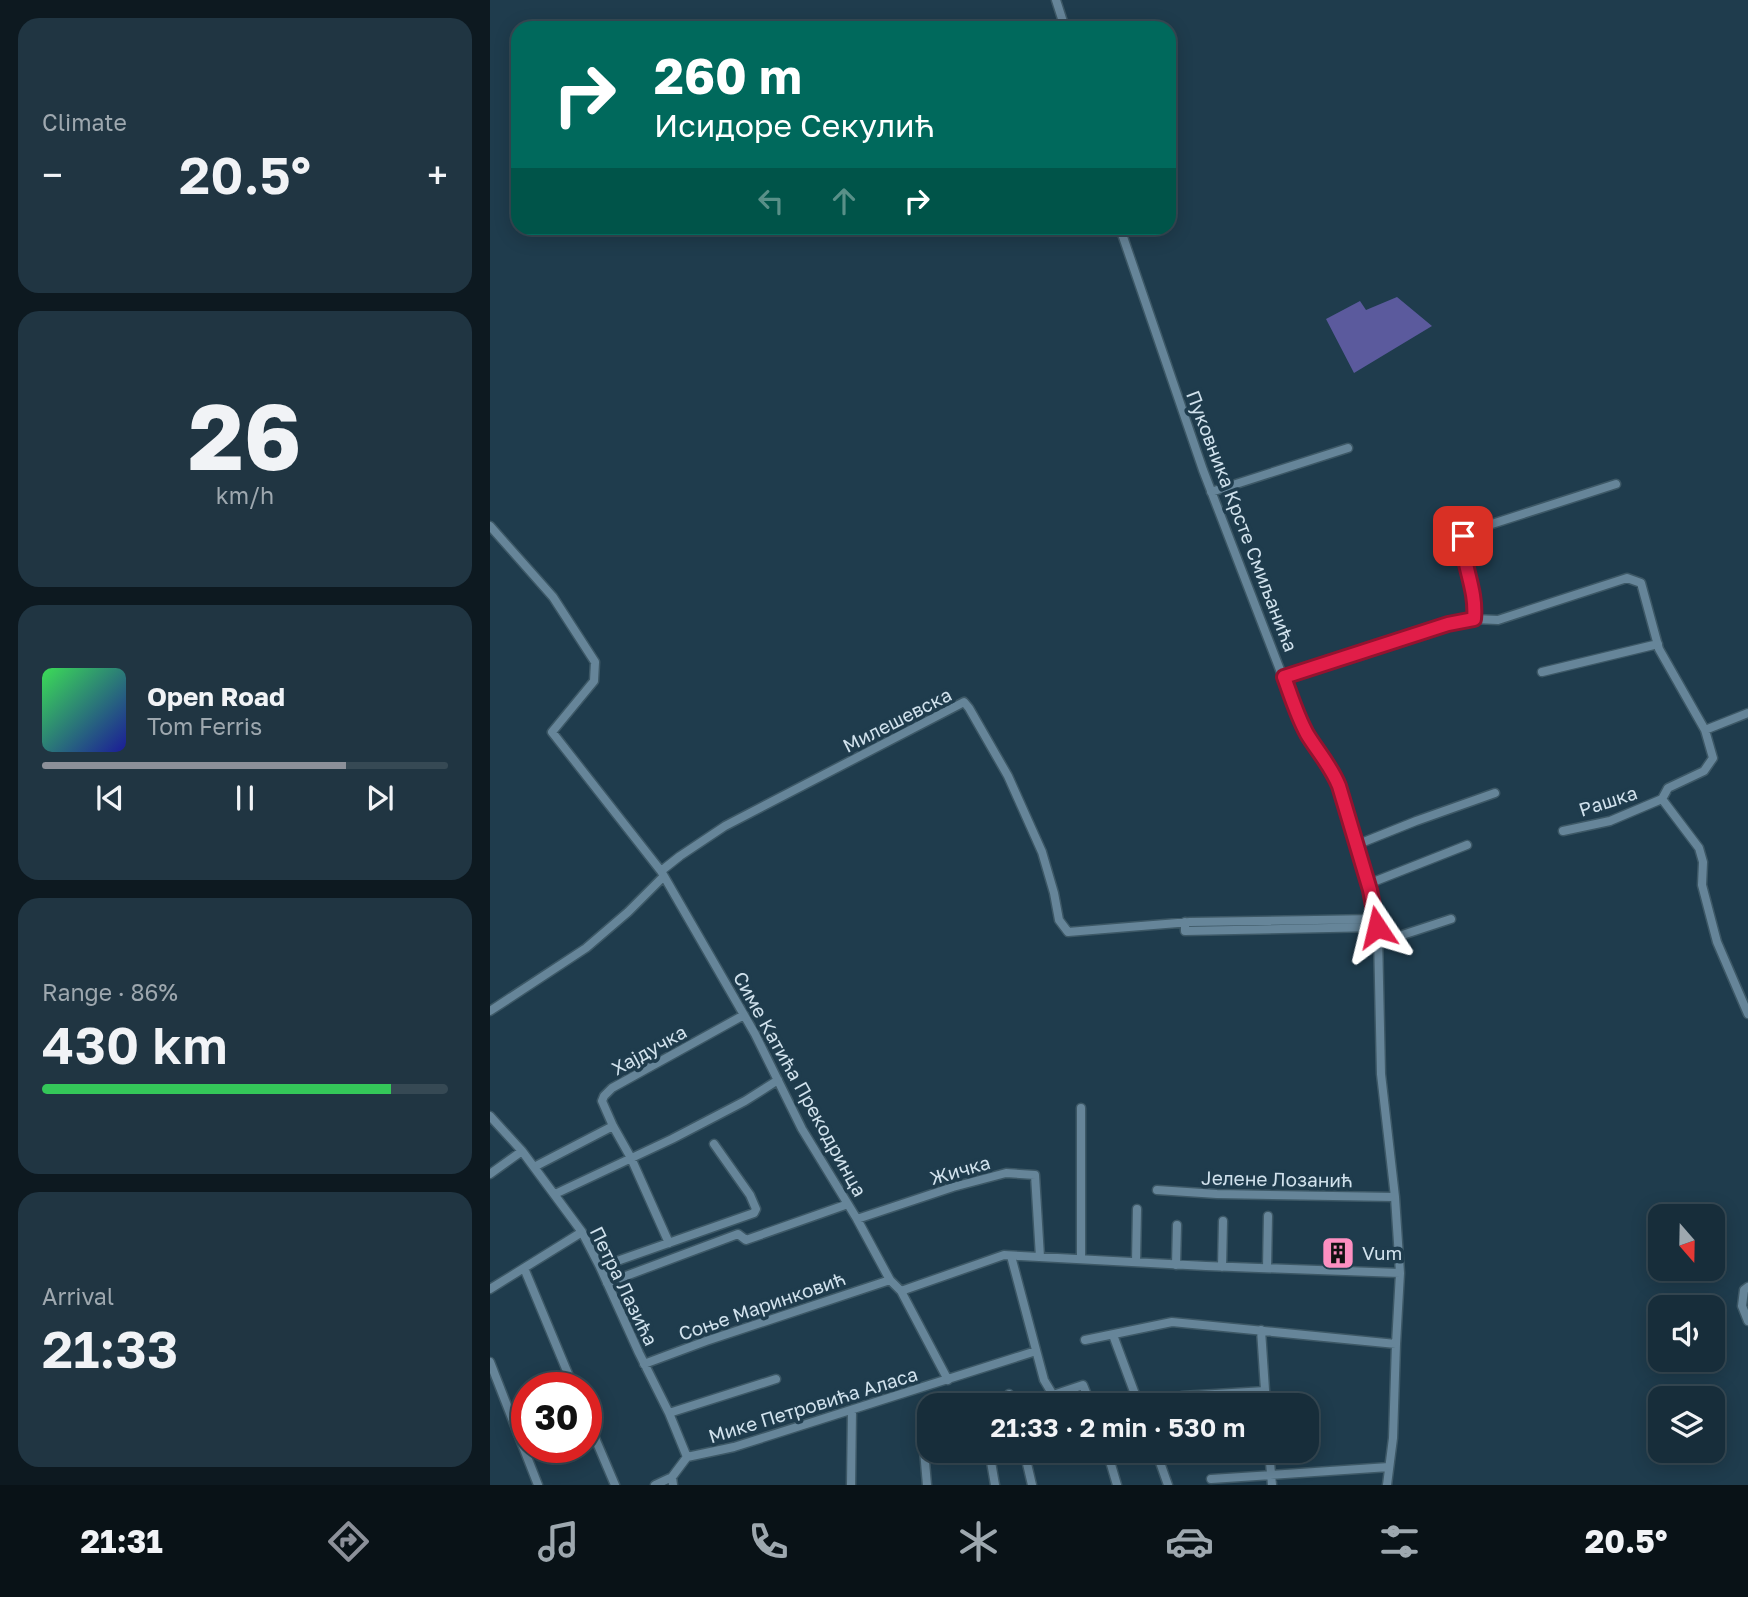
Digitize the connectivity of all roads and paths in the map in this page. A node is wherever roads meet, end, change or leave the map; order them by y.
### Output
1 (1056, 0) edge
2 (1063, 21) edge
3 (1122, 235) edge
4 (1348, 448) dead end
5 (1616, 484) dead end
6 (1211, 492) junction
7 (490, 526) edge
8 (1474, 619) junction
9 (1658, 644) junction
10 (1542, 672) dead end
11 (1284, 677) junction
12 (1748, 713) edge
13 (1705, 730) junction
14 (1495, 793) dead end
15 (1662, 799) junction
16 (1563, 831) dead end
17 (1356, 845) junction
18 (1467, 845) dead end
19 (662, 874) junction
20 (1368, 884) junction
21 (1451, 919) dead end
22 (1377, 923) junction
23 (1378, 943) junction
24 (490, 1011) edge
25 (1748, 1014) edge
26 (744, 1015) junction
27 (778, 1080) junction
28 (1081, 1108) dead end
29 (490, 1116) edge
30 (613, 1126) junction
31 (714, 1144) dead end
32 (522, 1151) junction
33 (631, 1158) junction
34 (534, 1167) junction
35 (490, 1174) edge
36 (1157, 1190) dead end
37 (555, 1194) junction
38 (1395, 1197) junction
39 (848, 1204) junction
40 (1137, 1209) dead end
41 (1268, 1216) dead end
42 (857, 1219) junction
43 (1223, 1221) dead end
44 (1177, 1225) dead end
45 (582, 1232) junction
46 (669, 1243) junction
47 (1011, 1256) junction
48 (1040, 1257) junction
49 (1081, 1259) junction
50 (1136, 1262) junction
51 (1176, 1265) junction
52 (600, 1266) junction
53 (1222, 1267) junction
54 (524, 1268) junction
55 (1267, 1268) junction
56 (1400, 1273) junction
57 (890, 1280) junction
58 (607, 1283) junction
59 (1748, 1287) edge
60 (490, 1289) edge
61 (901, 1291) junction
62 (1748, 1321) edge
63 (1261, 1330) junction
64 (1113, 1335) junction
65 (1085, 1340) dead end
66 (1396, 1344) junction
67 (1036, 1352) junction
68 (490, 1362) edge
69 (645, 1364) junction
70 (567, 1372) edge
71 (776, 1379) dead end
72 (948, 1380) junction
73 (1265, 1391) joint
74 (1052, 1393) edge
75 (1059, 1393) edge
76 (1086, 1393) edge
77 (1135, 1393) edge
78 (1232, 1393) edge
79 (852, 1410) junction
80 (669, 1413) junction
81 (602, 1455) edge
82 (687, 1457) junction
83 (925, 1463) edge
84 (991, 1463) edge
85 (1027, 1463) edge
86 (1111, 1463) edge
87 (1160, 1463) edge
88 (1270, 1463) edge
89 (1390, 1467) junction
90 (1271, 1475) junction
91 (1212, 1479) dead end
92 (673, 1481) edge
93 (538, 1485) edge
94 (615, 1485) edge
95 (655, 1485) edge
96 (851, 1485) edge
97 (927, 1485) edge
98 (995, 1485) edge
99 (1032, 1485) edge
100 (1117, 1485) edge
101 (1168, 1485) edge
102 (1272, 1485) edge
103 (1387, 1485) edge

1 - 2 street
3 - 6 street, Пуковника Крсте Смиљанића
4 - 6 street
5 - 8 street
6 - 11 street, Пуковника Крсте Смиљанића
7 - 19 street, Симе Катића Прекодринца
8 - 9 street
8 - 11 street
9 - 10 street
9 - 13 street
11 - 17 street, Пуковника Крсте Смиљанића
12 - 13 street
13 - 15 street, Рашка
14 - 17 street
15 - 16 street, Рашка
15 - 25 street
17 - 20 street, Пуковника Крсте Смиљанића
18 - 20 street
19 - 22 street, Милешевска
19 - 24 street
19 - 26 street, Симе Катића Прекодринца
20 - 22 street, Пуковника Крсте Смиљанића
21 - 23 street
22 - 23 street, Пуковника Крсте Смиљанића
23 - 38 street, Пуковника Крсте Смиљанића
26 - 27 street, Симе Катића Прекодринца
26 - 30 street, Хајдучка
27 - 33 street
27 - 39 street, Симе Катића Прекодринца
28 - 49 street
29 - 32 street, Петра Лазића
30 - 33 street
30 - 34 street
31 - 46 street
32 - 34 street, Петра Лазића
32 - 35 street
33 - 37 street
33 - 46 street
34 - 37 street, Петра Лазића
36 - 38 street, Јелене Лозанић
37 - 45 street, Петра Лазића
38 - 56 street, Пуковника Крсте Смиљанића
39 - 42 street, Симе Катића Прекодринца
39 - 58 street
40 - 50 street
41 - 55 street
42 - 48 street, Жичка
42 - 57 street, Симе Катића Прекодринца
43 - 53 street
44 - 51 street
45 - 52 street, Петра Лазића
45 - 54 street
46 - 52 street
47 - 48 street
47 - 61 street
47 - 67 street
48 - 49 street
49 - 50 street
50 - 51 street
51 - 53 street
52 - 58 street, Петра Лазића
53 - 55 street
54 - 60 street
54 - 70 street
55 - 56 street
56 - 66 street, Пуковника Крсте Смиљанића
57 - 61 street, Симе Катића Прекодринца
57 - 69 street, Соње Маринковић
58 - 69 street, Петра Лазића
59 - 62 street
61 - 72 street, Симе Катића Прекодринца
63 - 64 street
63 - 66 street
63 - 73 street
64 - 65 street
64 - 77 street
66 - 89 street, Пуковника Крсте Смиљанића
67 - 72 street, Мике Петровића Аласа
67 - 74 street
68 - 93 street
69 - 80 street, Петра Лазића
71 - 80 street
72 - 79 street, Мике Петровића Аласа
73 - 78 street
75 - 76 street
79 - 82 street, Мике Петровића Аласа
79 - 96 street
80 - 82 street, Петра Лазића
81 - 94 street
82 - 92 street
83 - 97 street
84 - 98 street
85 - 99 street
86 - 100 street
87 - 101 street
88 - 90 street
89 - 90 street
89 - 103 street, Пуковника Крсте Смиљанића
90 - 91 street
90 - 102 street
92 - 95 street

